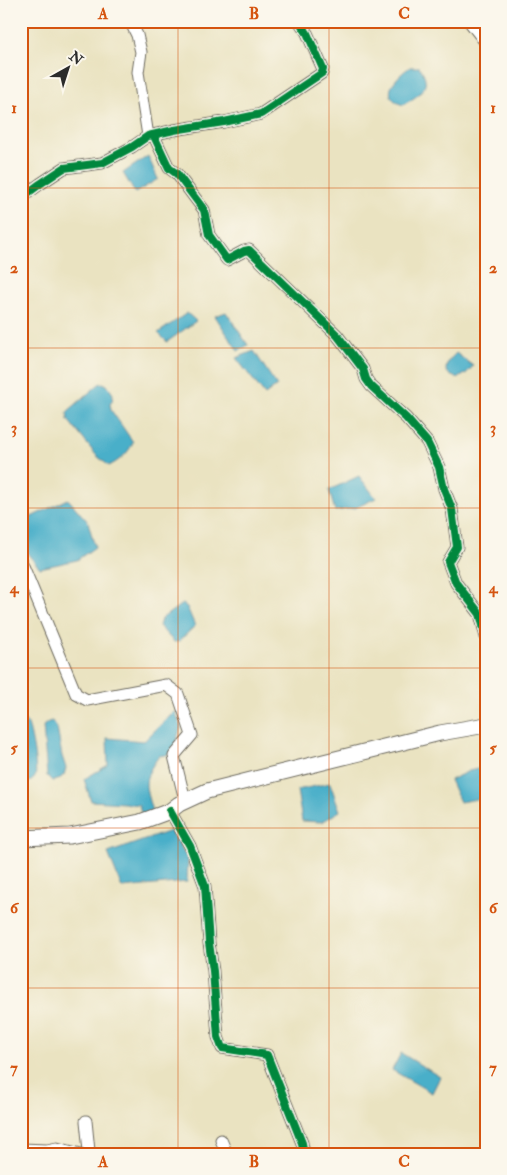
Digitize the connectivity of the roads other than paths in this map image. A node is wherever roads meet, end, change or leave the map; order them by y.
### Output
1 (130, 21) edge
2 (299, 21) edge
3 (469, 21) edge
4 (486, 43) edge
5 (151, 136) junction
6 (21, 198) edge
7 (21, 561) edge
8 (486, 637) edge
9 (486, 725) edge
10 (185, 800) junction
11 (170, 811) junction
12 (21, 838) edge
13 (86, 1121) dead end
14 (221, 1140) dead end
15 (21, 1149) edge
16 (82, 1154) edge
17 (88, 1154) edge
18 (227, 1154) edge
19 (304, 1154) edge

1 - 5 street
2 - 5 street
3 - 4 street
5 - 6 street
5 - 8 street
7 - 10 street
9 - 10 main road
10 - 11 main road
11 - 12 main road
11 - 19 street
13 - 17 street
14 - 18 street
15 - 16 street

